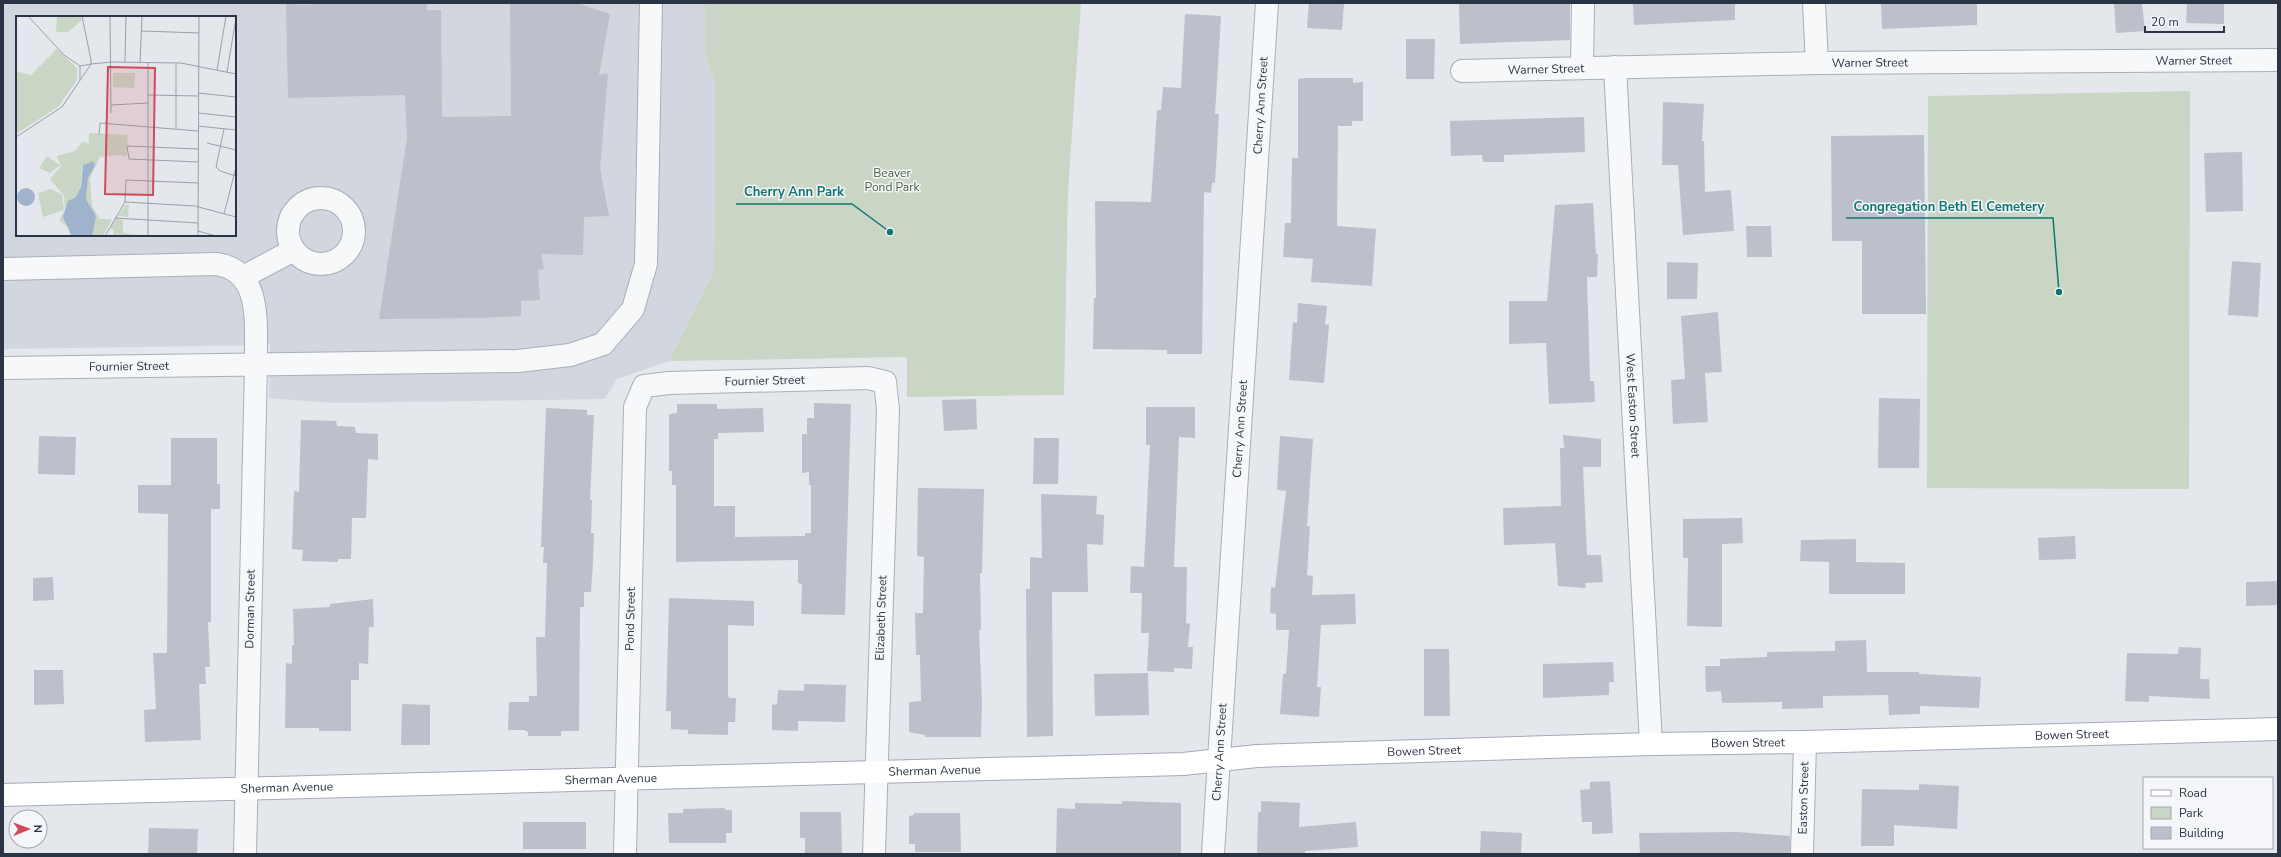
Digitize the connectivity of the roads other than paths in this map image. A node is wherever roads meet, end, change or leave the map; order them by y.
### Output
1 (651, 3) edge
2 (1267, 3) edge
3 (1583, 3) edge
4 (1814, 3) edge
5 (2278, 60) edge
6 (1817, 63) junction
7 (1582, 67) junction
8 (1614, 67) junction
9 (1462, 71) dead end
10 (294, 250) dead end
11 (3, 270) edge
12 (243, 277) junction
13 (256, 363) junction
14 (3, 368) edge
15 (885, 382) joint
16 (644, 386) joint
17 (2278, 729) edge
18 (1804, 742) junction
19 (1651, 744) junction
20 (1218, 761) junction
21 (877, 772) junction
22 (627, 779) junction
23 (246, 789) junction
24 (3, 795) edge
25 (245, 854) edge
26 (625, 854) edge
27 (874, 854) edge
28 (1213, 854) edge
29 (1802, 854) edge

1 - 13 street, Fournier Street
2 - 20 street, Cherry Ann Street
3 - 7 street
4 - 6 street
5 - 6 street, Warner Street
6 - 8 street, Warner Street
7 - 8 street, Warner Street
7 - 9 street, Warner Street
8 - 19 street, West Easton Street
10 - 12 street
11 - 12 street
12 - 13 street, Dorman Street
13 - 14 street, Fournier Street
13 - 23 street, Dorman Street
15 - 16 street, Fournier Street
15 - 21 street, Elizabeth Street
16 - 22 street, Pond Street
17 - 18 main road, Bowen Street
18 - 19 main road, Bowen Street
18 - 29 street, Easton Street
19 - 20 main road, Bowen Street
20 - 21 main road, Sherman Avenue
20 - 28 street, Cherry Ann Street
21 - 22 main road, Sherman Avenue
21 - 27 street, Elizabeth Street
22 - 23 main road, Sherman Avenue
22 - 26 street, Pond Street
23 - 24 main road, Sherman Avenue
23 - 25 street, Dorman Street

